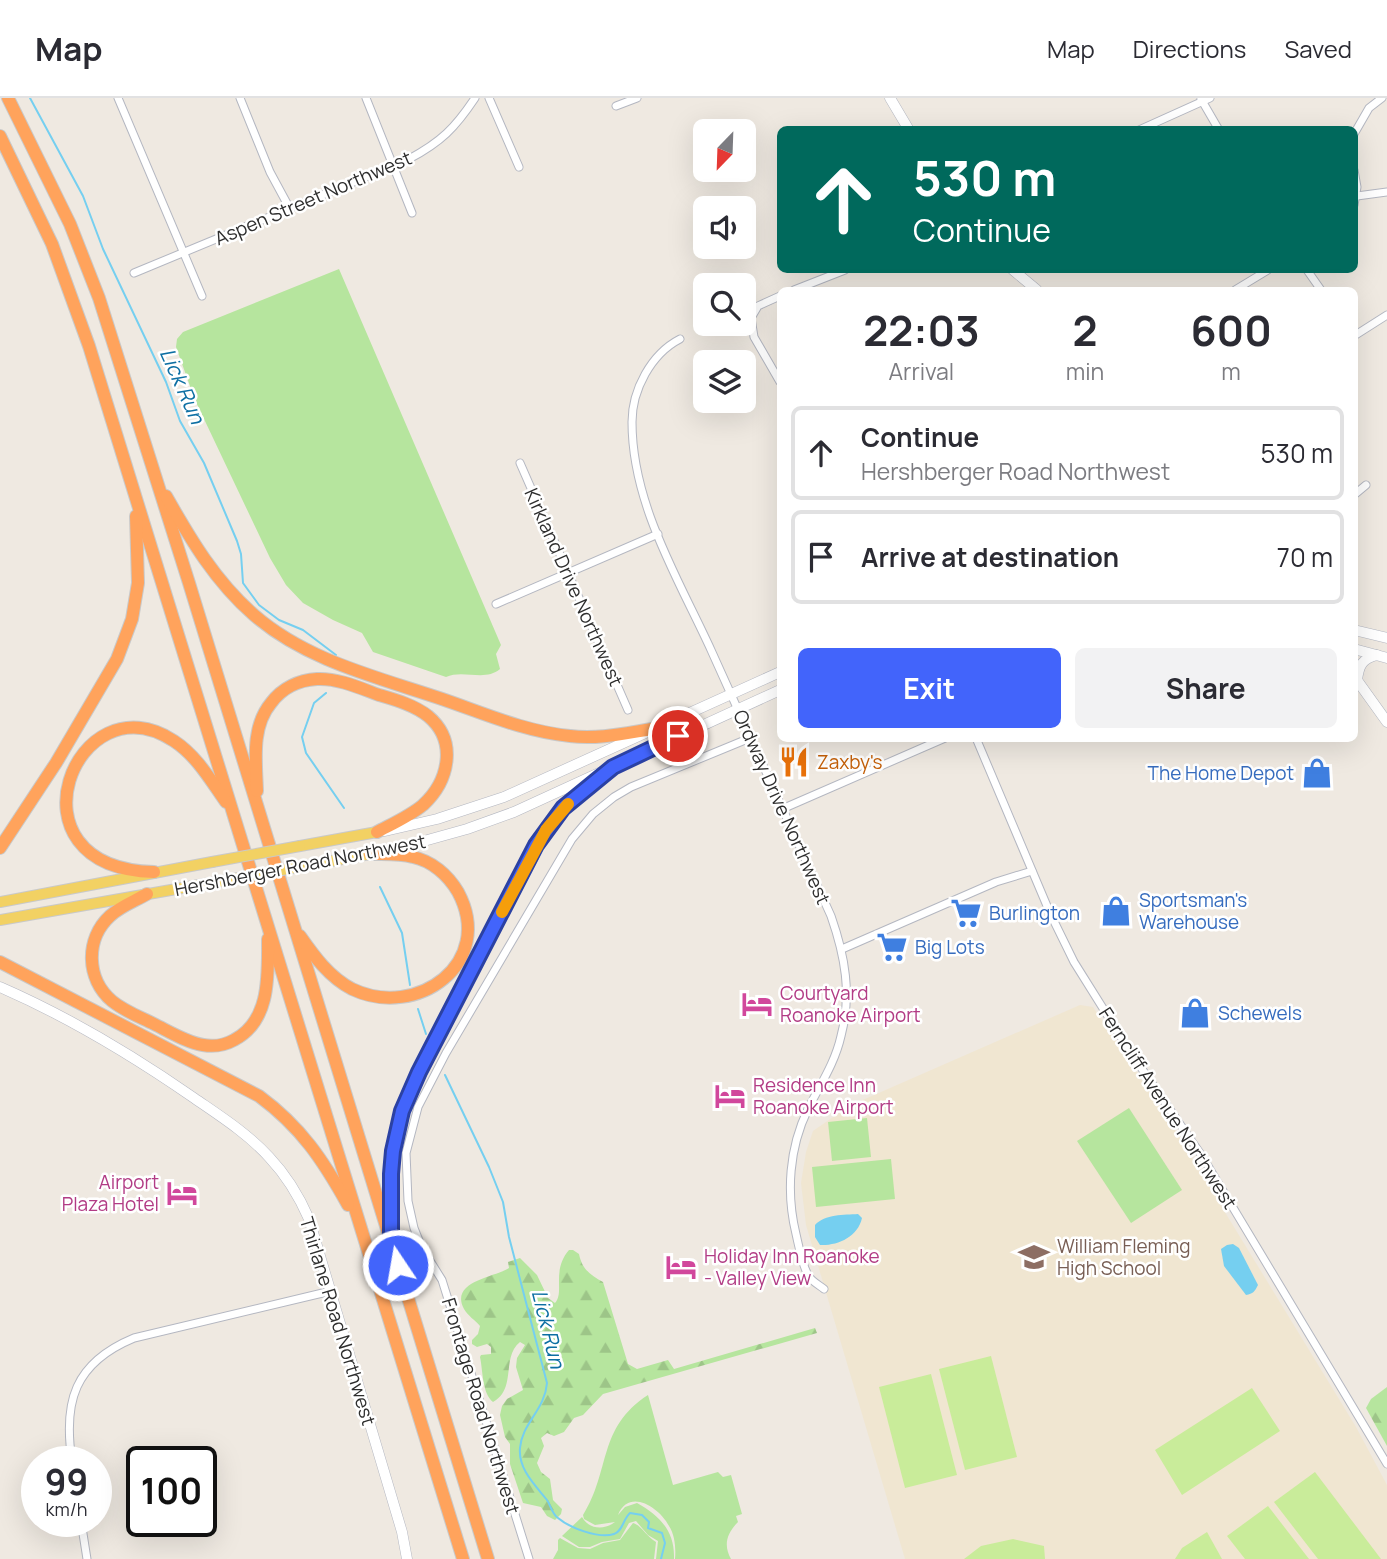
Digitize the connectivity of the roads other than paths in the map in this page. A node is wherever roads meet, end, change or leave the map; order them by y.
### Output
1 (8, 98) edge
2 (118, 98) edge
3 (240, 98) edge
4 (366, 98) edge
5 (475, 98) edge
6 (489, 98) edge
7 (636, 98) edge
8 (890, 98) edge
9 (1382, 98) edge
10 (1205, 99) edge
11 (616, 106) dead end
12 (907, 126) edge
13 (1148, 126) edge
14 (1217, 126) edge
15 (1358, 127) edge
16 (0, 136) edge
17 (393, 165) junction
18 (519, 167) dead end
19 (1387, 192) edge
20 (1358, 196) edge
21 (290, 209) junction
22 (412, 213) dead end
23 (183, 253) junction
24 (134, 273) dead end
25 (837, 273) edge
26 (1017, 273) edge
27 (1263, 273) edge
28 (802, 287) edge
29 (1033, 287) edge
30 (1240, 287) edge
31 (202, 296) dead end
32 (777, 297) edge
33 (756, 308) edge
34 (1387, 315) edge
35 (1358, 333) edge
36 (754, 336) edge
37 (680, 339) dead end
38 (777, 377) edge
39 (520, 463) dead end
40 (154, 473) junction
41 (1366, 485) dead end
42 (1358, 492) edge
43 (135, 494) junction
44 (658, 534) junction
45 (567, 572) junction
46 (496, 604) dead end
47 (1358, 631) edge
48 (1387, 638) edge
49 (1358, 650) edge
50 (1382, 657) edge
51 (1358, 671) edge
52 (777, 673) edge
53 (1358, 681) edge
54 (777, 691) edge
55 (731, 695) junction
56 (737, 709) junction
57 (628, 710) dead end
58 (1387, 723) edge
59 (659, 728) junction
60 (750, 738) junction
61 (936, 742) edge
62 (978, 742) edge
63 (613, 767) junction
64 (258, 808) junction
65 (782, 809) junction
66 (233, 812) junction
67 (377, 832) junction
68 (0, 848) edge
69 (370, 855) junction
70 (1032, 871) junction
71 (154, 872) junction
72 (147, 894) junction
73 (0, 902) edge
74 (0, 920) edge
75 (268, 928) junction
76 (294, 928) junction
77 (842, 949) junction
78 (0, 962) edge
79 (0, 987) edge
80 (359, 1226) junction
81 (391, 1242) junction
82 (824, 1289) dead end
83 (331, 1292) junction
84 (71, 1446) edge
85 (1387, 1464) edge
86 (84, 1537) edge
87 (87, 1559) edge
88 (407, 1559) edge
89 (463, 1559) edge
90 (488, 1559) edge
91 (529, 1559) edge

1 - 40 highway
2 - 23 street
3 - 21 street
4 - 17 street
5 - 17 street, Aspen Street Northwest
6 - 18 street
7 - 11 street
8 - 12 main road
9 - 15 street
10 - 13 street
10 - 14 street
16 - 43 highway
17 - 21 street, Aspen Street Northwest
17 - 22 street
19 - 20 street
21 - 23 street, Aspen Street Northwest
23 - 24 street, Aspen Street Northwest
23 - 31 street
25 - 28 street
26 - 29 main road
27 - 30 street
32 - 33 street
34 - 35 street
36 - 38 street
37 - 44 street, Ordway Drive Northwest
39 - 45 street, Kirkland Drive Northwest
40 - 59 highway
40 - 64 highway
41 - 42 street
43 - 66 highway
43 - 68 highway
44 - 45 street
44 - 55 street, Ordway Drive Northwest
45 - 46 street
45 - 57 street, Kirkland Drive Northwest
47 - 48 main road
49 - 50 main road
50 - 51 main road
52 - 55 main road, Hershberger Road Northwest
53 - 58 main road
54 - 56 main road, Hershberger Road Northwest
55 - 56 street, Ordway Drive Northwest
55 - 59 main road, Hershberger Road Northwest
56 - 60 street, Ordway Drive Northwest
56 - 63 main road, Hershberger Road Northwest
59 - 67 main road, Hershberger Road Northwest
60 - 65 street, Ordway Drive Northwest
60 - 91 street, Frontage Road Northwest
61 - 65 street
62 - 70 street, Ferncliff Avenue Northwest
63 - 69 main road, Hershberger Road Northwest
63 - 81 highway
64 - 67 highway
64 - 76 highway
65 - 77 street, Ordway Drive Northwest
66 - 71 highway
66 - 75 highway
67 - 71 main road, Hershberger Road Northwest, bridge
69 - 72 main road, Hershberger Road Northwest, bridge
69 - 76 highway
70 - 77 street
70 - 85 street, Ferncliff Avenue Northwest
71 - 73 main road, Hershberger Road Northwest
72 - 74 main road, Hershberger Road Northwest
72 - 75 highway
75 - 80 highway
76 - 81 highway
77 - 82 street, Ordway Drive Northwest
78 - 80 highway
79 - 83 main road, Thirlane Road Northwest
80 - 89 highway
81 - 90 highway
83 - 84 street
83 - 88 main road, Thirlane Road Northwest
86 - 87 street

